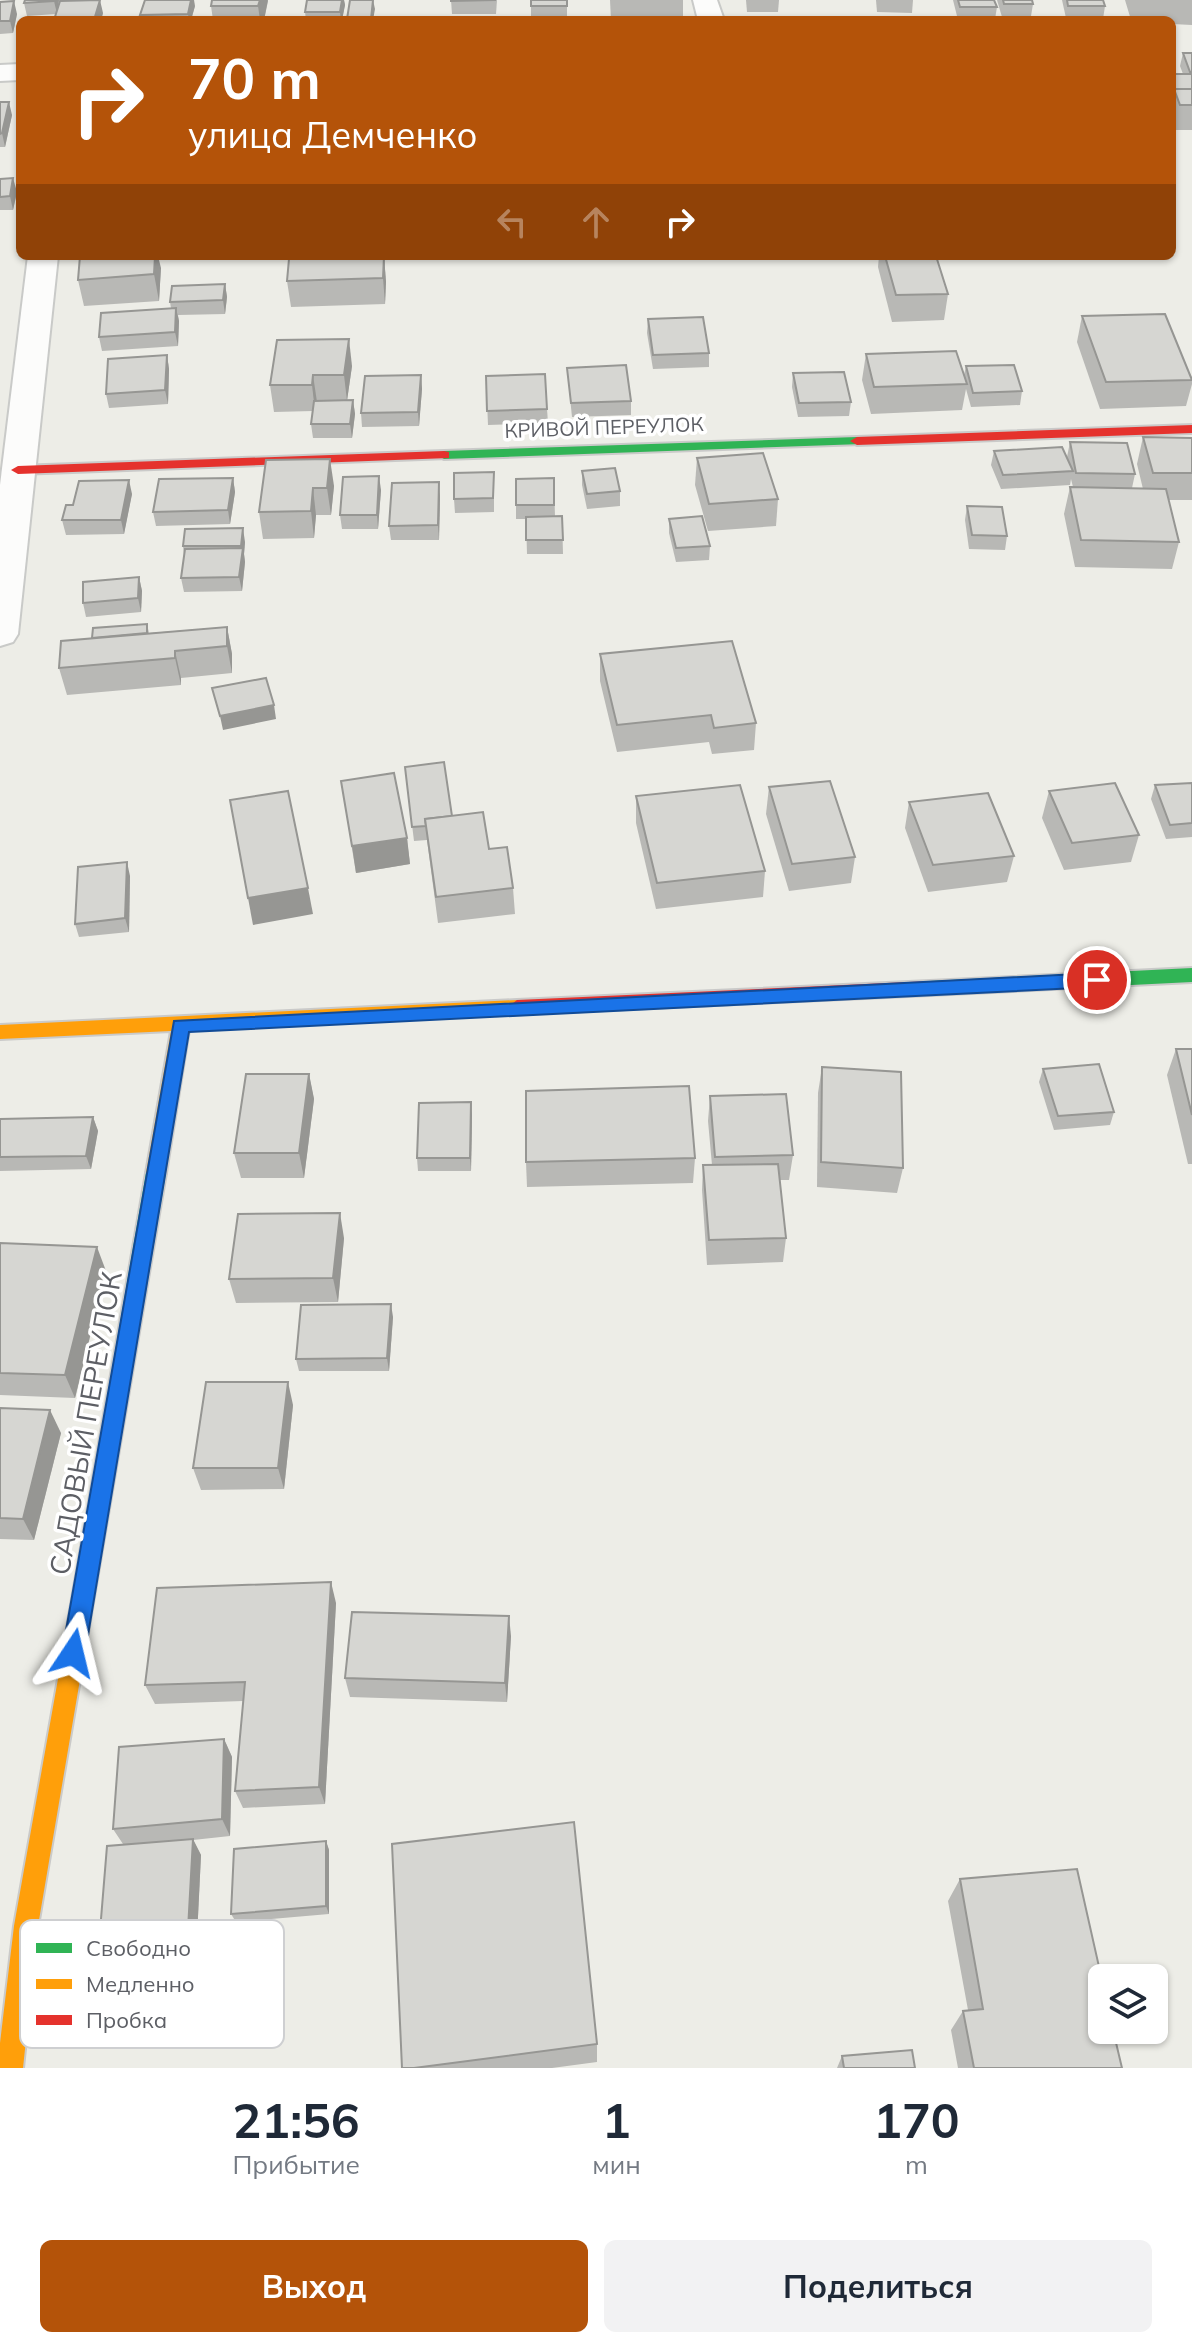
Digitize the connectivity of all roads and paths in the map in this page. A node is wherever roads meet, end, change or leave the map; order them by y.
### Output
1 (43, 260) edge
2 (1192, 429) edge
3 (18, 470) junction
4 (0, 634) edge
5 (1192, 975) edge
6 (181, 1026) junction
7 (0, 1032) edge
8 (27, 1920) edge
9 (20, 1979) edge
10 (10, 2068) edge

1 - 3 street
2 - 3 street, КРИВОЙ ПЕРЕУЛОК
3 - 4 street
5 - 6 street
6 - 7 street
6 - 8 street, САДОВЫЙ ПЕРЕУЛОК
9 - 10 street, САДОВЫЙ ПЕРЕУЛОК

